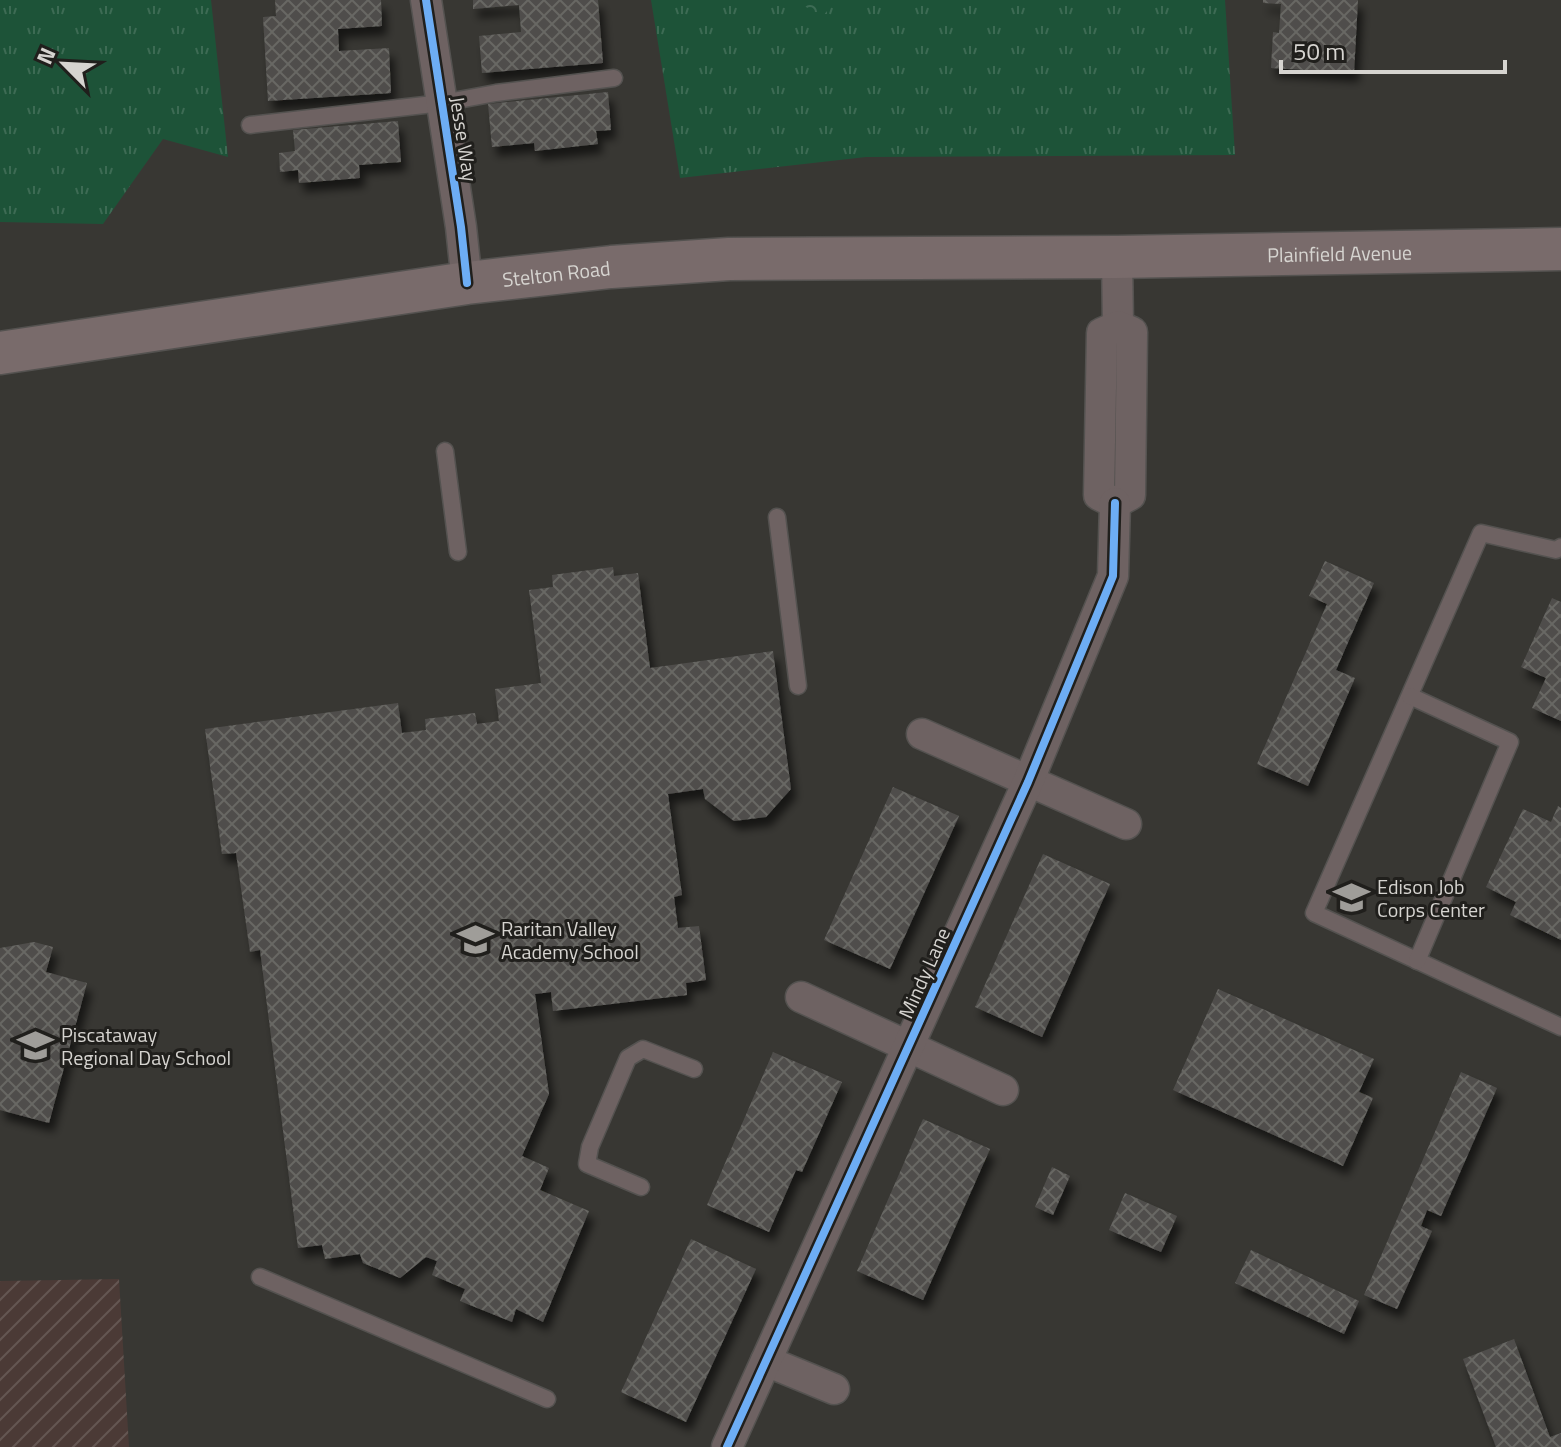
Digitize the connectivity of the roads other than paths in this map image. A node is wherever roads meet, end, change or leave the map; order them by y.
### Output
1 (426, 0) edge
2 (614, 78) dead end
3 (442, 103) junction
4 (250, 125) dead end
5 (1561, 249) edge
6 (1117, 257) junction
7 (467, 283) junction
8 (0, 353) edge
9 (445, 451) dead end
10 (777, 517) dead end
11 (1561, 547) edge
12 (458, 552) dead end
13 (798, 686) dead end
14 (1410, 696) junction
15 (922, 734) dead end
16 (1028, 782) junction
17 (1126, 824) dead end
18 (1417, 961) junction
19 (801, 997) dead end
20 (1561, 1027) edge
21 (908, 1046) junction
22 (694, 1069) dead end
23 (1003, 1090) dead end
24 (641, 1187) dead end
25 (260, 1277) dead end
26 (766, 1361) junction
27 (834, 1389) dead end
28 (547, 1399) dead end
29 (727, 1447) edge

1 - 3 street, Jesse Way
2 - 3 lane
3 - 4 lane
3 - 7 street, Jesse Way
5 - 6 main road, Plainfield Avenue
6 - 7 main road, Stelton Road
6 - 16 street, Mindy Lane
7 - 8 main road, Stelton Road
9 - 12 lane
10 - 13 lane
11 - 14 lane
14 - 18 lane
14 - 18 lane
15 - 16 street
16 - 17 street
16 - 21 street, Mindy Lane
18 - 20 lane
19 - 21 street
21 - 23 street
21 - 26 street, Mindy Lane
22 - 24 lane
25 - 28 lane
26 - 27 street
26 - 29 street, Mindy Lane

